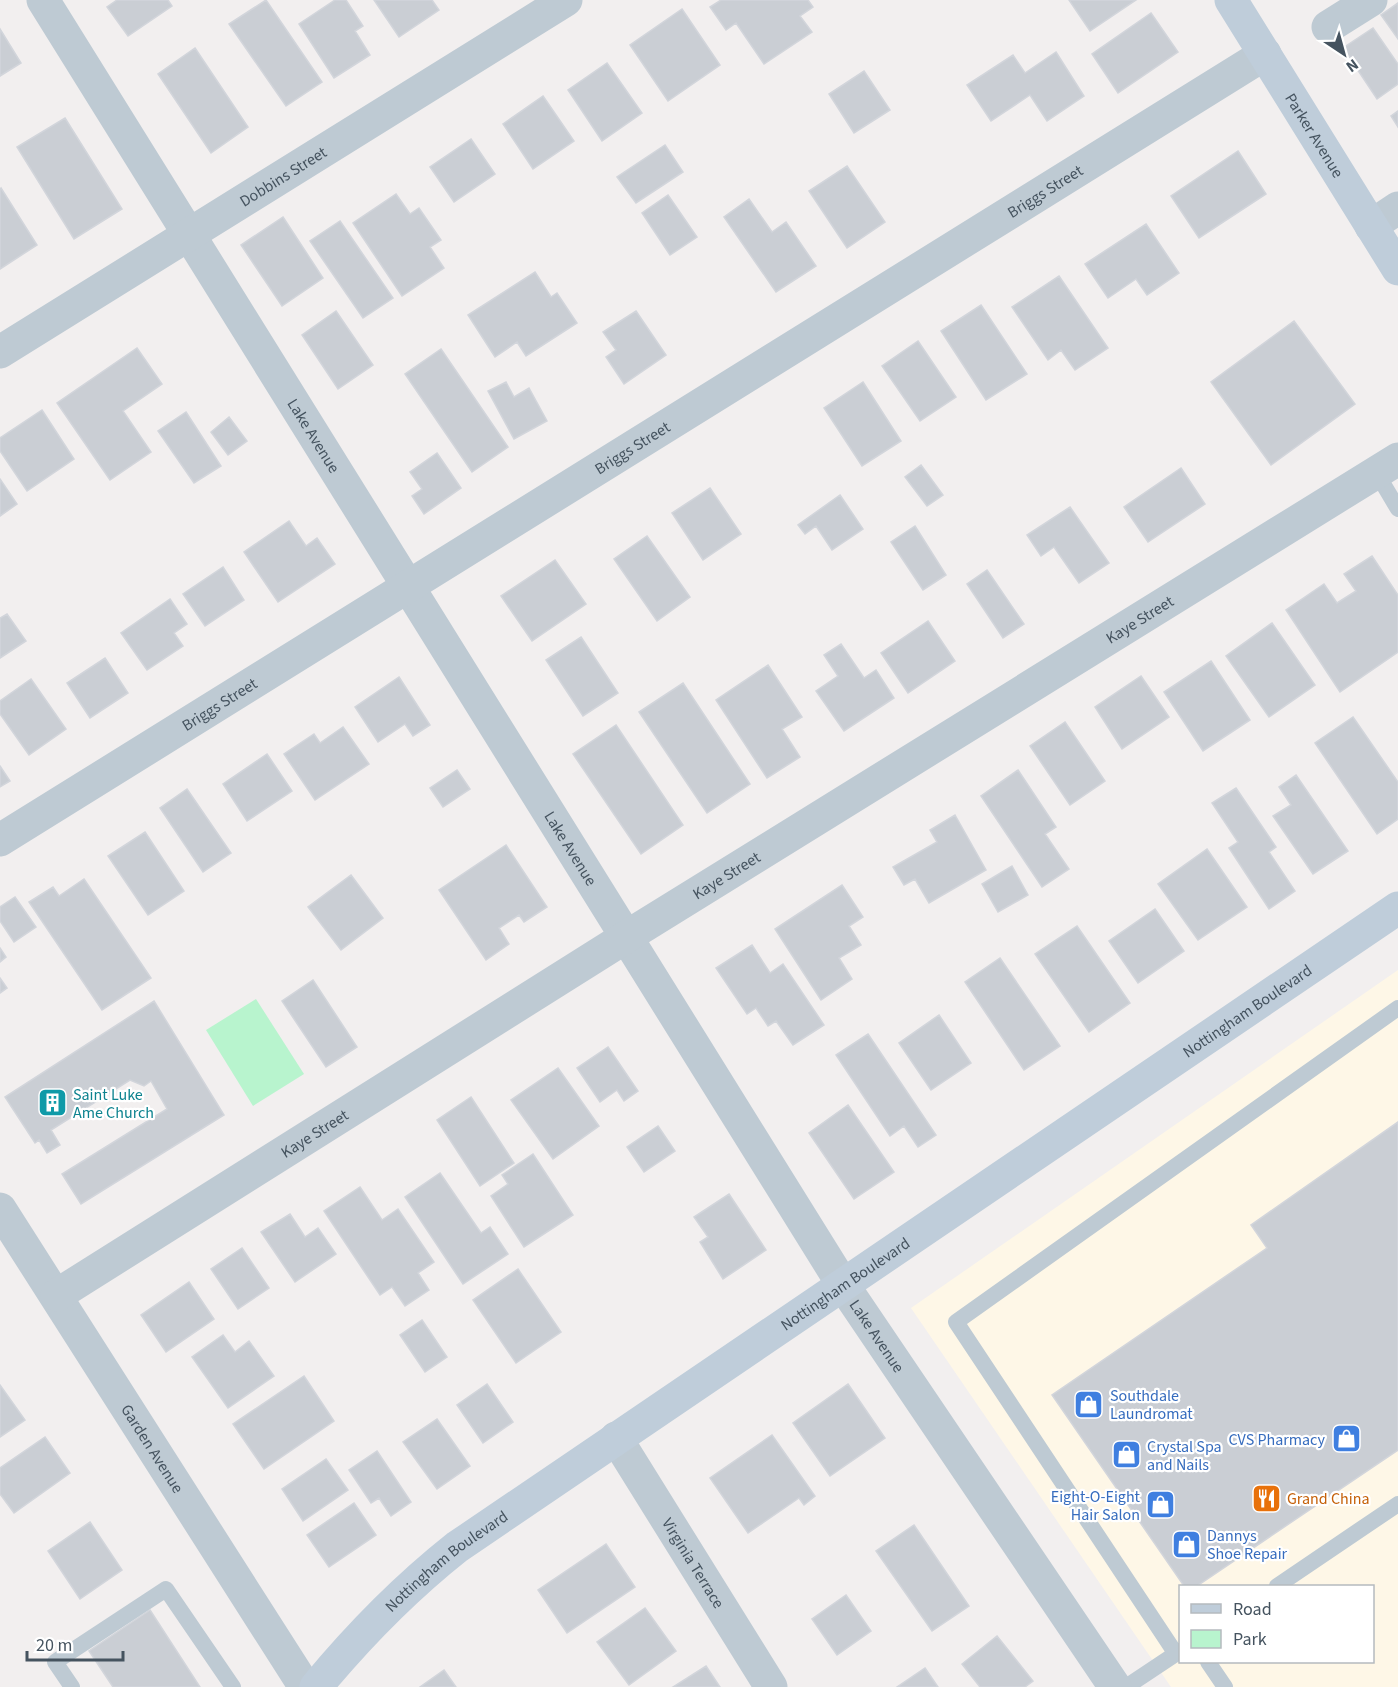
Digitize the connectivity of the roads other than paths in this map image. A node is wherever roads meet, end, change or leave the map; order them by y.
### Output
1 (43, 0) edge
2 (566, 0) edge
3 (1231, 0) edge
4 (1371, 0) edge
5 (1328, 27) dead end
6 (1265, 54) junction
7 (1398, 208) edge
8 (1371, 226) junction
9 (189, 234) junction
10 (1398, 269) edge
11 (0, 352) edge
12 (1387, 466) edge
13 (1398, 509) edge
14 (407, 586) junction
15 (0, 840) edge
16 (1398, 908) edge
17 (626, 937) junction
18 (1398, 1008) edge
19 (0, 1209) edge
20 (843, 1285) junction
21 (57, 1295) junction
22 (616, 1438) junction
23 (1398, 1504) edge
24 (1280, 1585) edge
25 (1178, 1652) edge
26 (1209, 1663) edge
27 (72, 1687) edge
28 (233, 1687) edge
29 (304, 1687) edge
30 (316, 1687) edge
31 (771, 1687) edge
32 (1115, 1687) edge
33 (1126, 1687) edge
34 (1225, 1687) edge

1 - 9 street, Lake Avenue
2 - 9 street, Dobbins Street
3 - 6 street, Parker Avenue
4 - 5 street
6 - 8 street, Parker Avenue
6 - 14 street, Briggs Street
7 - 8 street
8 - 10 street, Parker Avenue
9 - 11 street, Dobbins Street
9 - 14 street, Lake Avenue
12 - 13 lane
12 - 17 street, Kaye Street
14 - 15 street, Briggs Street
14 - 17 street, Lake Avenue
16 - 20 street, Nottingham Boulevard
17 - 20 street, Lake Avenue
17 - 21 street, Kaye Street
18 - 25 lane
19 - 21 street, Garden Avenue
20 - 22 street, Nottingham Boulevard
20 - 32 street, Lake Avenue
21 - 29 street, Garden Avenue
22 - 30 street, Nottingham Boulevard
22 - 31 street, Virginia Terrace
23 - 24 lane
25 - 33 lane
26 - 34 lane
27 - 28 lane

